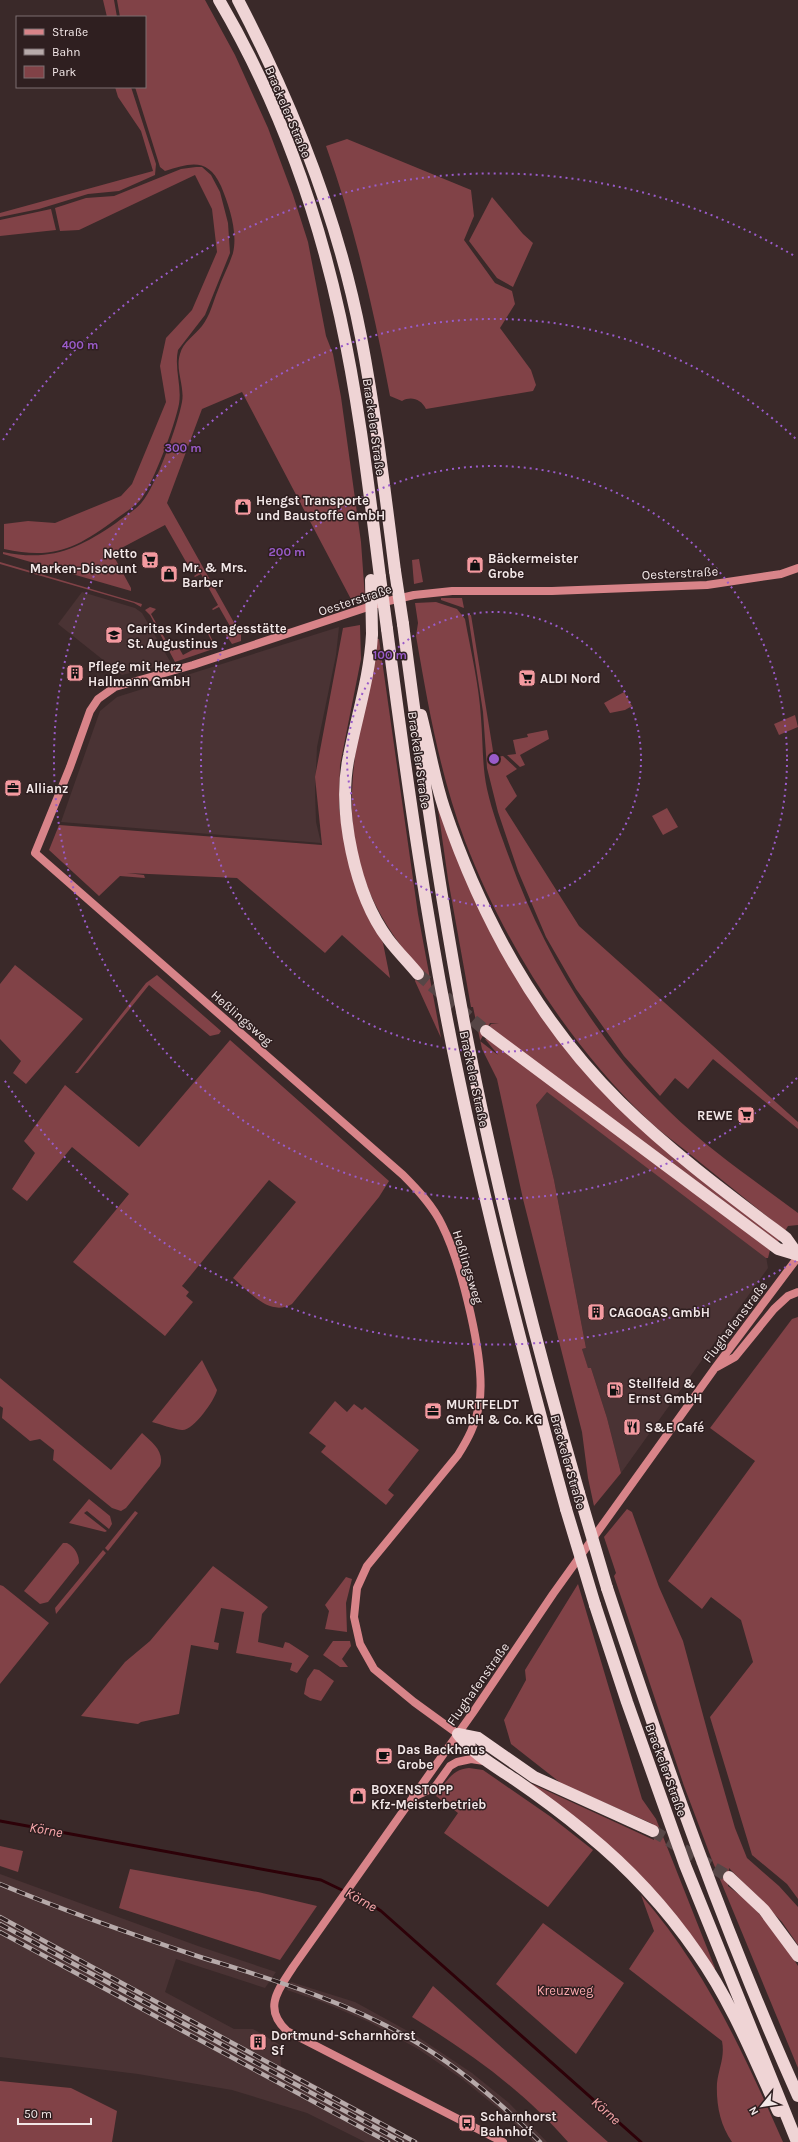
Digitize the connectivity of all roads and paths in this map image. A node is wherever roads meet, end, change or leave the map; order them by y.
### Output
1 (219, 0) edge
2 (238, 0) edge
3 (798, 568) edge
4 (376, 578) junction
5 (405, 644) junction
6 (35, 853) joint
7 (418, 974) tunnel mouth
8 (486, 1031) tunnel mouth
9 (798, 1255) edge
10 (798, 1292) edge
11 (715, 1368) junction
12 (458, 1734) junction
13 (489, 1762) junction
14 (412, 1798) junction
15 (654, 1831) tunnel mouth
16 (729, 1877) tunnel mouth
17 (798, 1956) edge
18 (798, 2096) edge
19 (503, 2142) edge
20 (797, 2142) edge

1 - 4 highway, Brackeler Straße
2 - 5 highway, Brackeler Straße, bridge
3 - 6 street, Oesterstraße
4 - 7 highway, bridge
4 - 20 highway, Brackeler Straße, bridge
5 - 9 highway
5 - 18 highway, Brackeler Straße, bridge
6 - 12 street, Heßlingsweg
8 - 9 highway
9 - 11 street, Flughafenstraße
10 - 11 street
11 - 12 street, Flughafenstraße
12 - 13 highway
12 - 14 street, Flughafenstraße
12 - 15 highway
13 - 14 street
13 - 20 highway
14 - 19 street, Flughafenstraße
16 - 17 highway

